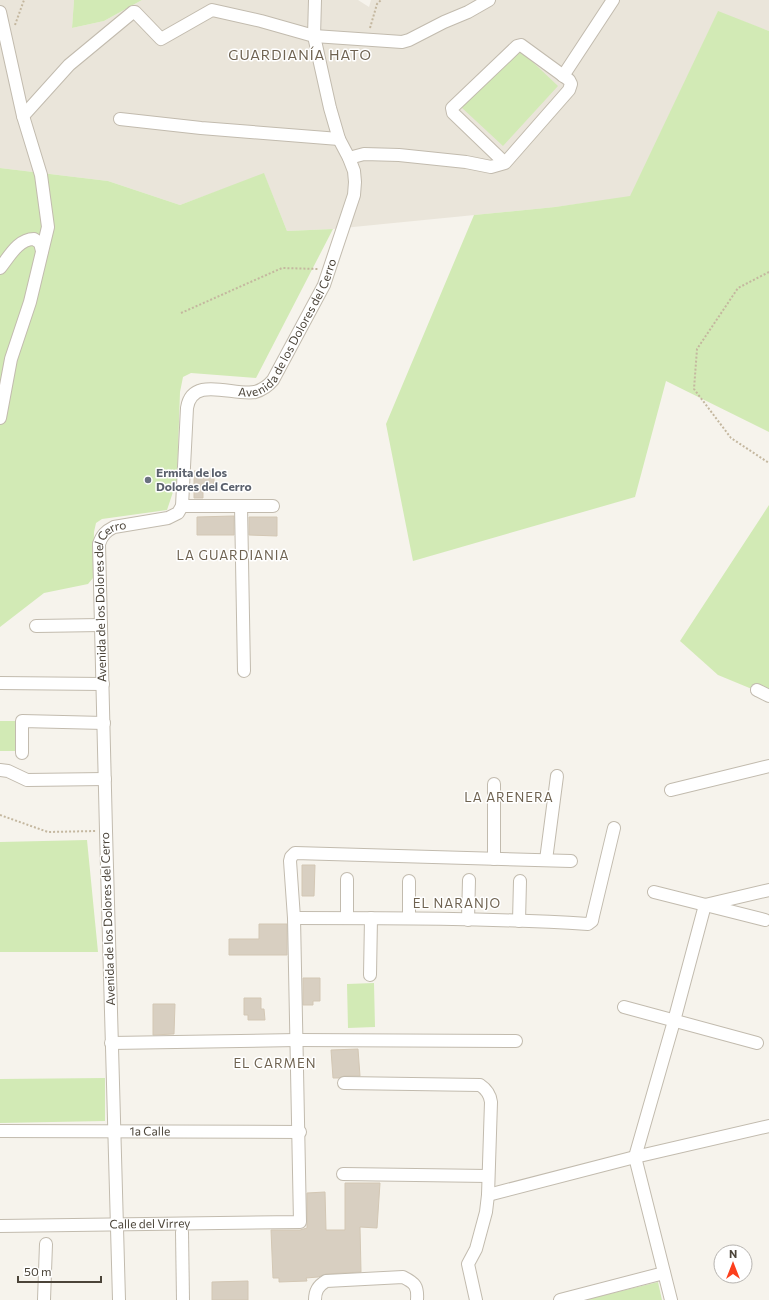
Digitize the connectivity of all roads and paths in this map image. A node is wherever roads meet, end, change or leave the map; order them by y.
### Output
1 (315, 0) edge
2 (381, 0) edge
3 (489, 0) edge
4 (613, 0) edge
5 (0, 12) edge
6 (314, 36) junction
7 (367, 39) junction
8 (563, 76) junction
9 (23, 116) junction
10 (120, 119) dead end
11 (339, 139) junction
12 (349, 158) junction
13 (505, 163) junction
14 (42, 250) junction
15 (0, 268) edge
16 (329, 270) junction
17 (769, 272) edge
18 (181, 313) dead end
19 (0, 418) edge
20 (769, 463) edge
21 (182, 506) junction
22 (241, 506) junction
23 (273, 506) dead end
24 (101, 625) junction
25 (36, 626) dead end
26 (244, 671) dead end
27 (0, 683) edge
28 (103, 684) junction
29 (757, 690) dead end
30 (769, 696) edge
31 (104, 723) junction
32 (22, 753) dead end
33 (769, 766) edge
34 (0, 770) edge
35 (557, 776) dead end
36 (105, 779) junction
37 (494, 784) dead end
38 (671, 790) dead end
39 (0, 815) edge
40 (614, 828) dead end
41 (106, 831) junction
42 (494, 859) junction
43 (546, 860) junction
44 (571, 861) dead end
45 (347, 879) dead end
46 (469, 880) dead end
47 (409, 881) dead end
48 (520, 881) dead end
49 (769, 890) edge
50 (654, 892) dead end
51 (705, 905) junction
52 (294, 918) junction
53 (347, 918) junction
54 (371, 918) junction
55 (409, 918) junction
56 (468, 920) junction
57 (765, 920) dead end
58 (519, 921) junction
59 (370, 975) dead end
60 (624, 1007) dead end
61 (674, 1021) junction
62 (297, 1040) junction
63 (516, 1041) dead end
64 (112, 1043) junction
65 (757, 1044) dead end
66 (344, 1083) dead end
67 (769, 1126) edge
68 (0, 1131) edge
69 (114, 1132) junction
70 (300, 1132) junction
71 (635, 1157) junction
72 (343, 1174) dead end
73 (488, 1176) junction
74 (488, 1195) junction
75 (116, 1224) junction
76 (0, 1226) edge
77 (182, 1232) dead end
78 (46, 1244) dead end
79 (664, 1273) junction
80 (44, 1300) edge
81 (119, 1300) edge
82 (183, 1300) edge
83 (315, 1300) edge
84 (417, 1300) edge
85 (476, 1300) edge
86 (560, 1300) edge
87 (671, 1300) edge

1 - 6 street, Avenida de los Dolores del Cerro
2 - 7 path
3 - 7 street
4 - 8 street
5 - 9 street
6 - 7 street
6 - 9 street
6 - 11 street, Avenida de los Dolores del Cerro
8 - 13 street
8 - 13 street
9 - 14 street
10 - 11 street
11 - 12 street, Avenida de los Dolores del Cerro
12 - 13 street
12 - 16 street, Avenida de los Dolores del Cerro
14 - 15 street
14 - 19 street
16 - 18 path
16 - 21 street, Avenida de los Dolores del Cerro
17 - 20 path
21 - 22 street
21 - 24 street, Avenida de los Dolores del Cerro
22 - 23 street
22 - 26 street
24 - 25 street
24 - 28 street, Avenida de los Dolores del Cerro
27 - 28 street
28 - 31 street, Avenida de los Dolores del Cerro
29 - 30 street
31 - 32 street
31 - 36 street, Avenida de los Dolores del Cerro
33 - 38 street
34 - 36 street
35 - 43 street
36 - 41 street, Avenida de los Dolores del Cerro
37 - 42 street
39 - 41 path
40 - 58 street
41 - 64 street, Avenida de los Dolores del Cerro
42 - 43 street
42 - 52 street
43 - 44 street
45 - 53 street
46 - 56 street
47 - 55 street
48 - 58 street
49 - 51 street
50 - 51 street
51 - 57 street
51 - 61 street
52 - 53 street
52 - 62 street
53 - 54 street
54 - 55 street
54 - 59 street
55 - 56 street
56 - 58 street
60 - 61 street
61 - 65 street
61 - 71 street
62 - 63 street
62 - 64 street
62 - 70 street
64 - 69 street, Avenida de los Dolores del Cerro
66 - 73 street
67 - 71 street
68 - 69 street, 1a Calle
69 - 70 street, 1a Calle
69 - 75 street, Avenida de los Dolores del Cerro
70 - 75 street, Calle del Virrey
71 - 74 street
71 - 79 street
72 - 73 street
73 - 74 street
74 - 85 street
75 - 76 street, Calle del Virrey
75 - 81 street, Avenida de los Dolores del Cerro
77 - 82 street
78 - 80 street
79 - 86 street
79 - 87 street
83 - 84 street

